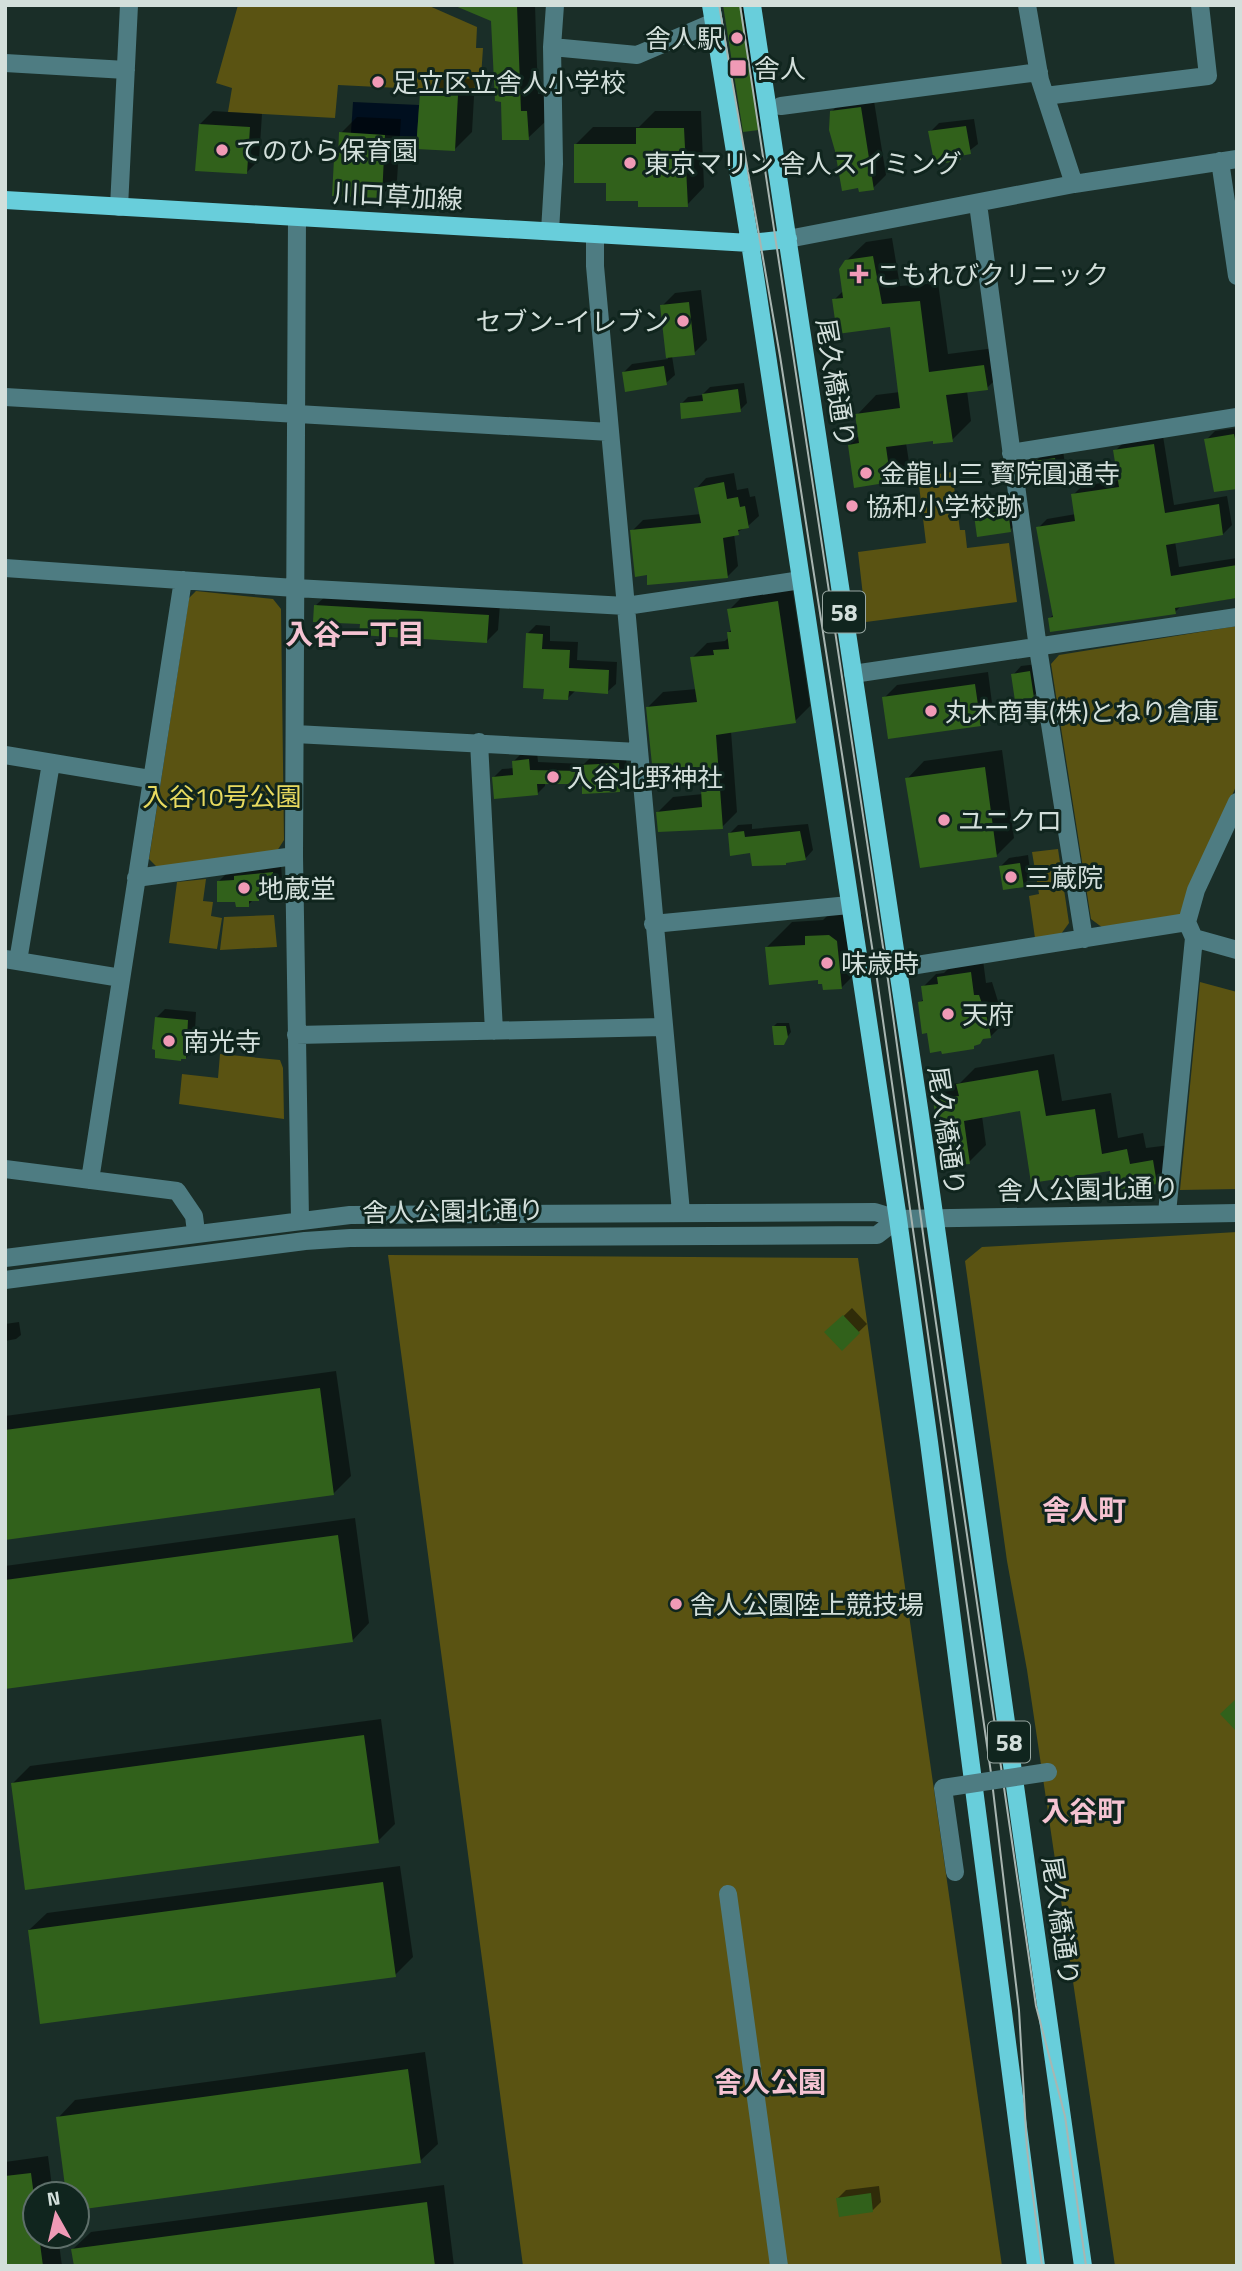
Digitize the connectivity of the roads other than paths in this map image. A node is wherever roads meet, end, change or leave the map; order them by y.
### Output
1 (129, 5) edge
2 (555, 5) edge
3 (1027, 5) edge
4 (1200, 5) edge
5 (757, 6) edge
6 (712, 14) edge
7 (552, 47) junction
8 (5, 63) edge
9 (126, 70) junction
10 (1039, 72) junction
11 (1045, 96) junction
12 (781, 106) dead end
13 (1228, 160) edge
14 (1074, 184) junction
15 (5, 200) edge
16 (978, 204) junction
17 (119, 206) junction
18 (297, 217) junction
19 (550, 231) junction
20 (595, 234) junction
21 (788, 239) junction
22 (750, 243) junction
23 (1237, 276) edge
24 (5, 397) edge
25 (296, 414) junction
26 (1237, 417) edge
27 (610, 432) junction
28 (1011, 453) junction
29 (5, 568) edge
30 (183, 580) junction
31 (801, 580) junction
32 (295, 588) junction
33 (626, 606) junction
34 (1237, 617) edge
35 (1038, 648) junction
36 (853, 674) junction
37 (295, 734) junction
38 (479, 742) junction
39 (638, 752) junction
40 (5, 755) edge
41 (51, 762) junction
42 (150, 779) junction
43 (1237, 802) edge
44 (294, 856) junction
45 (136, 878) junction
46 (849, 905) junction
47 (653, 924) junction
48 (1191, 930) junction
49 (1084, 939) junction
50 (1237, 950) edge
51 (12, 960) edge
52 (898, 968) junction
53 (121, 978) junction
54 (663, 1027) junction
55 (494, 1031) junction
56 (296, 1035) junction
57 (5, 1169) edge
58 (90, 1180) junction
59 (681, 1212) junction
60 (1167, 1213) junction
61 (1237, 1213) edge
62 (898, 1219) junction
63 (933, 1219) junction
64 (300, 1220) junction
65 (196, 1232) junction
66 (5, 1258) edge
67 (5, 1280) edge
68 (1048, 1772) dead end
69 (955, 1872) dead end
70 (728, 1894) dead end
71 (779, 2266) edge
72 (1036, 2266) edge
73 (1083, 2266) edge

1 - 9 street
2 - 7 street
3 - 10 street
4 - 11 street
5 - 21 main road, 尾久橋通り / 58
6 - 7 street
6 - 22 main road, 58
7 - 19 street
8 - 9 street
9 - 17 street
10 - 11 street
10 - 12 street
11 - 14 street
13 - 14 street
13 - 23 street
14 - 16 street
15 - 17 main road, 川口草加線
16 - 21 street
16 - 28 street
17 - 18 main road, 川口草加線
18 - 19 main road, 川口草加線
18 - 25 street
19 - 20 main road, 川口草加線
20 - 22 main road, 川口草加線
20 - 27 street
21 - 22 main road, 川口草加線
21 - 36 main road, 尾久橋通り / 58
22 - 31 main road, 58
24 - 25 street
25 - 27 street
25 - 32 street
26 - 28 street
27 - 33 street
28 - 35 street
29 - 30 street
30 - 32 street
30 - 42 street
31 - 33 street
31 - 46 main road, 58
32 - 33 street
32 - 37 street
33 - 39 street
34 - 35 street
35 - 36 street
35 - 49 street
36 - 52 main road, 尾久橋通り / 58
37 - 38 street
37 - 44 street
38 - 39 street
38 - 55 street
39 - 47 street
40 - 41 street
41 - 42 street
41 - 51 street
42 - 45 street
43 - 48 street
44 - 45 street
44 - 56 street
45 - 53 street
46 - 47 street
46 - 62 main road, 58
47 - 54 street
48 - 49 street
48 - 50 street
48 - 60 street
49 - 52 street
51 - 53 street
52 - 63 main road, 尾久橋通り / 58
53 - 58 street
54 - 55 street
54 - 59 street
55 - 56 street
56 - 64 street
57 - 58 street
58 - 65 street
59 - 62 street, 舎人公園北通り
59 - 64 street, 舎人公園北通り
60 - 61 street, 舎人公園北通り
60 - 63 street, 舎人公園北通り
62 - 63 street, 舎人公園北通り
62 - 67 street, 舎人公園北通り
62 - 72 main road, 58
63 - 73 main road, 尾久橋通り / 58
64 - 65 street, 舎人公園北通り
65 - 66 street, 舎人公園北通り
68 - 69 street, bridge
70 - 71 street

